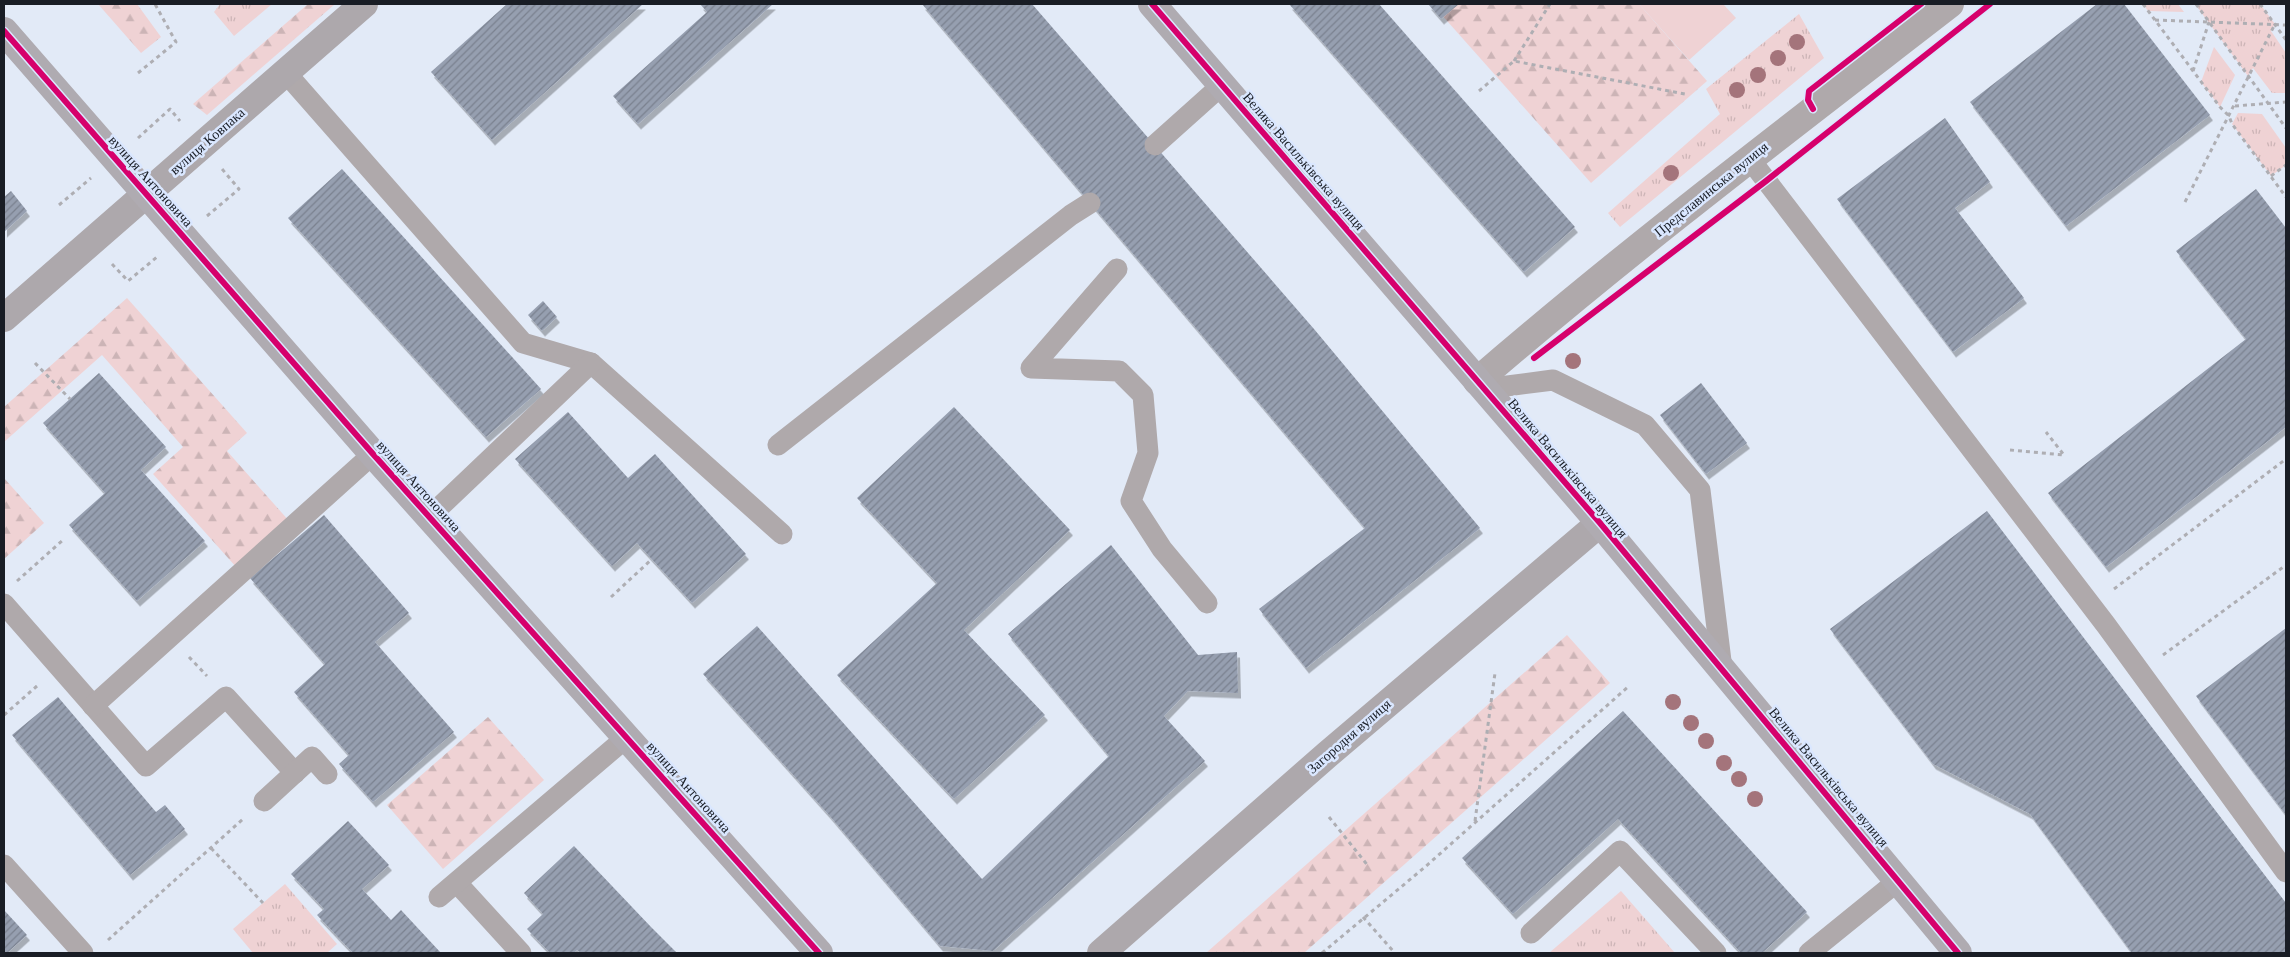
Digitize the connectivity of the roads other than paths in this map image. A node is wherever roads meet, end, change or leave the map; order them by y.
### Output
1 (364, 4) edge
2 (1152, 4) edge
3 (1950, 4) edge
4 (4, 31) edge
5 (286, 72) junction
6 (1222, 85) junction
7 (1154, 145) dead end
8 (1749, 158) junction
9 (146, 194) junction
10 (1090, 203) dead end
11 (1117, 269) dead end
12 (4, 318) edge
13 (591, 363) junction
14 (1481, 385) junction
15 (778, 445) dead end
16 (373, 454) junction
17 (430, 517) junction
18 (1600, 523) junction
19 (782, 534) dead end
20 (7, 595) edge
21 (1207, 603) dead end
22 (1722, 669) junction
23 (93, 706) junction
24 (628, 737) junction
25 (296, 773) junction
26 (327, 774) dead end
27 (264, 801) road end
28 (4, 865) edge
29 (2286, 872) edge
30 (1899, 880) junction
31 (457, 883) junction
32 (439, 897) dead end
33 (1530, 933) dead end
34 (82, 953) edge
35 (522, 953) edge
36 (819, 953) edge
37 (1101, 953) edge
38 (1716, 953) edge
39 (1809, 953) edge
40 (1958, 953) edge

1 - 5 main road, вулиця Ковпака
2 - 6 main road, Велика Васильківська вулиця
3 - 8 street, Предславинська вулиця
4 - 9 main road, вулиця Антоновича
5 - 9 main road, вулиця Ковпака
5 - 13 lane
6 - 7 lane
6 - 14 main road, Велика Васильківська вулиця
8 - 14 street, Предславинська вулиця
8 - 29 lane
9 - 12 main road, вулиця Ковпака
9 - 16 main road, вулиця Антоновича
10 - 15 lane
11 - 21 lane
13 - 17 lane
13 - 19 lane
14 - 18 main road, Велика Васильківська вулиця
14 - 22 lane
16 - 17 main road, вулиця Антоновича
16 - 23 lane
17 - 24 main road, вулиця Антоновича
18 - 22 main road, Велика Васильківська вулиця
18 - 37 main road, Загородня вулиця
20 - 23 lane
22 - 30 main road, Велика Васильківська вулиця
23 - 25 lane
24 - 31 lane
24 - 36 main road, вулиця Антоновича
25 - 26 lane
25 - 27 lane
28 - 34 lane
30 - 39 lane
30 - 40 main road, Велика Васильківська вулиця
31 - 32 lane
31 - 35 lane
33 - 38 lane

